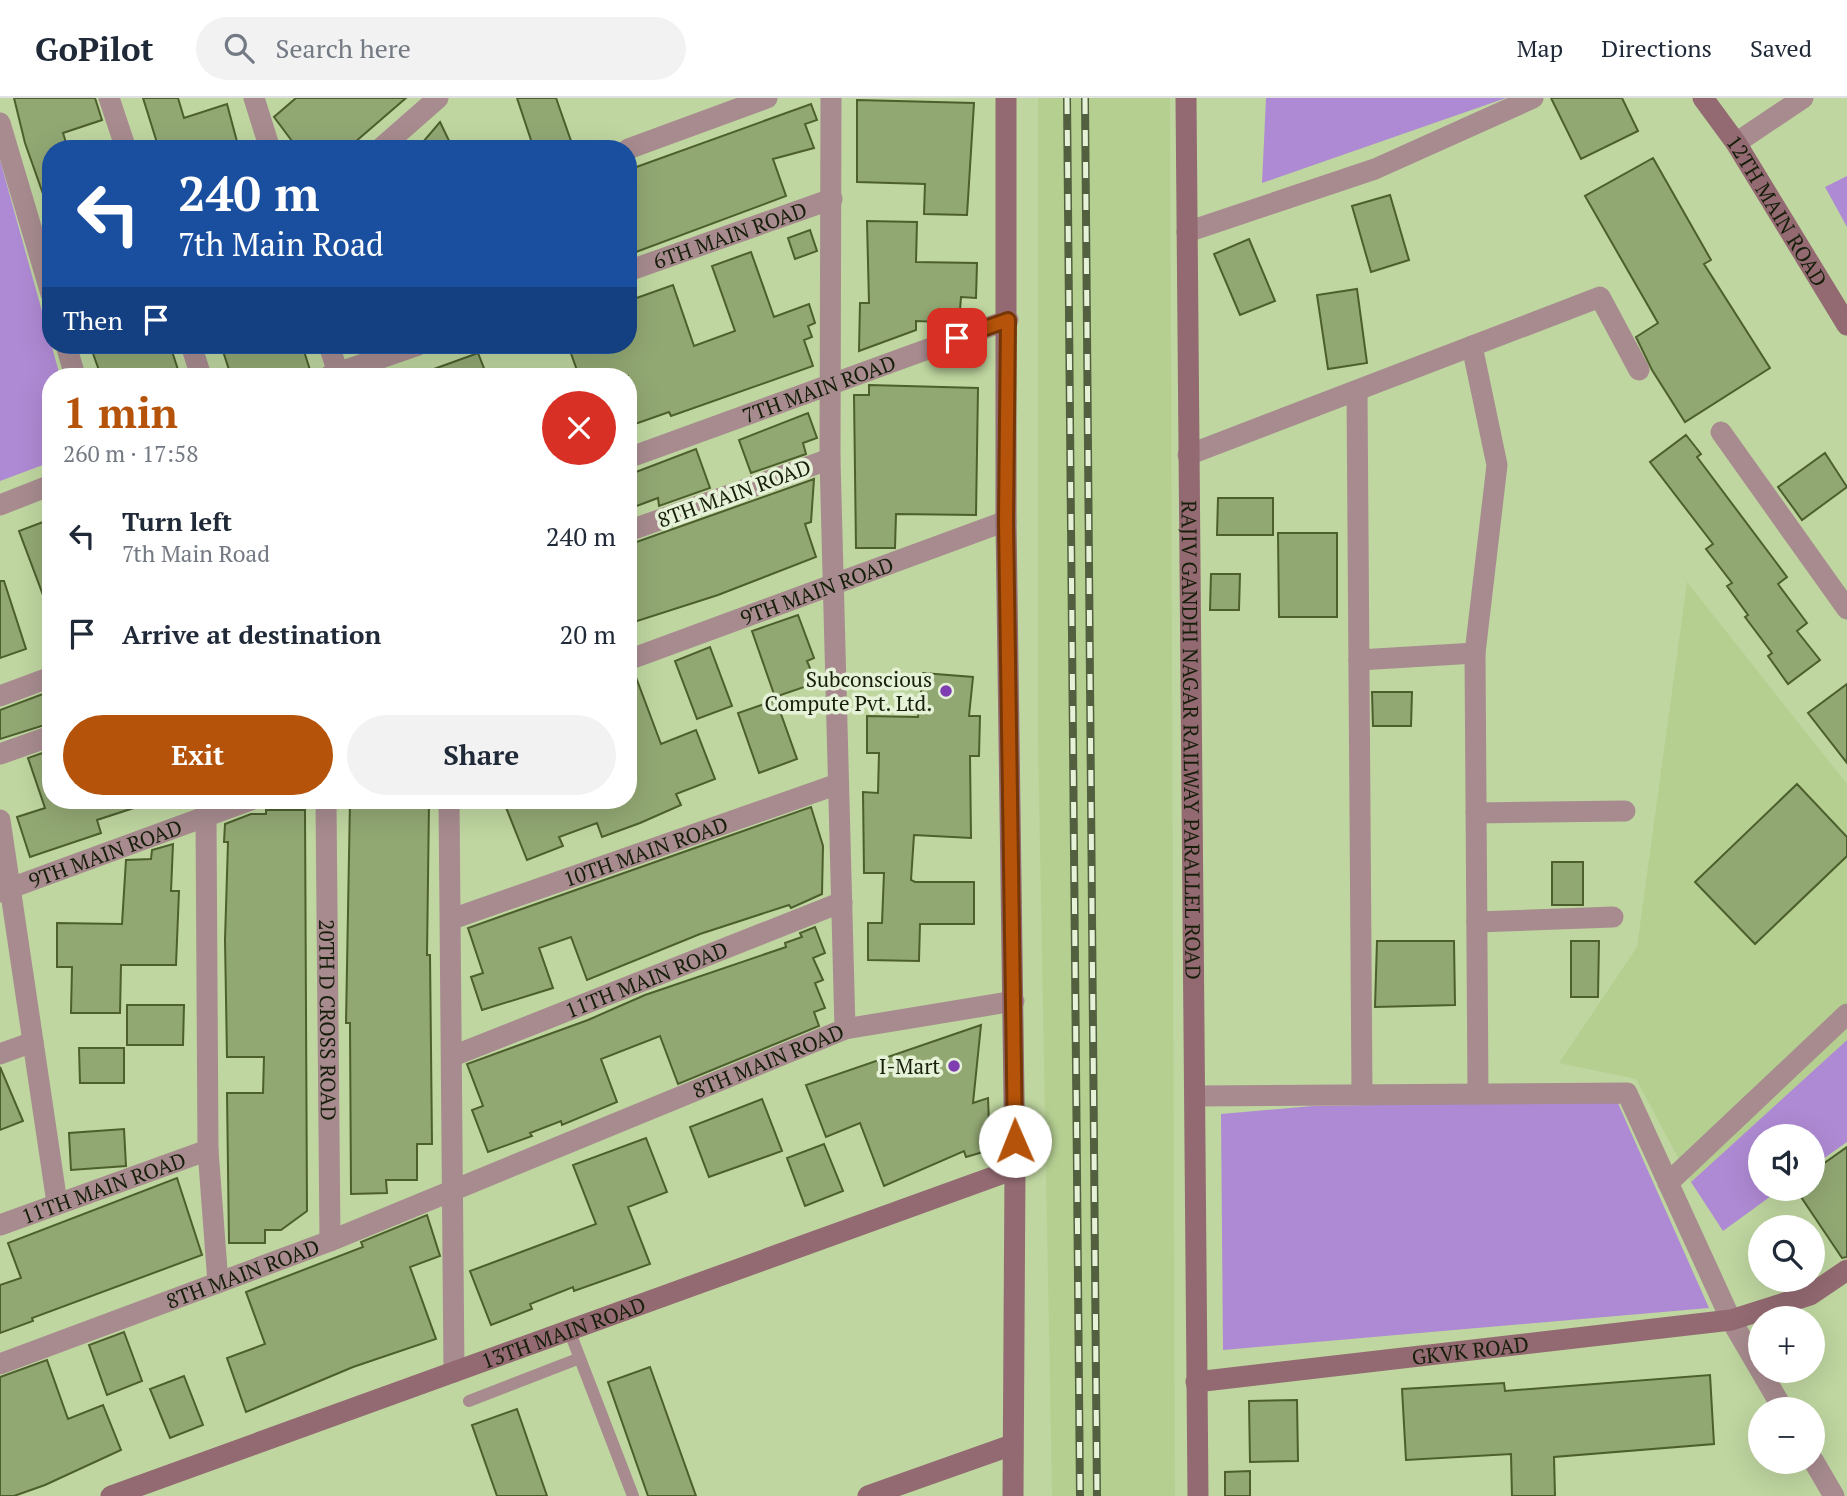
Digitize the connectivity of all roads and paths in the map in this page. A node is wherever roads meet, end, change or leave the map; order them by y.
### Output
1 (110, 98) edge
2 (438, 98) edge
3 (831, 98) edge
4 (1006, 98) edge
5 (1185, 98) edge
6 (1533, 98) edge
7 (1703, 98) edge
8 (1803, 98) edge
9 (255, 99) edge
10 (755, 100) edge
11 (0, 123) edge
12 (123, 140) edge
13 (267, 140) edge
14 (390, 140) edge
15 (1736, 143) junction
16 (637, 146) edge
17 (832, 199) junction
18 (1187, 232) junction
19 (42, 264) edge
20 (637, 268) edge
21 (1008, 320) junction
22 (1847, 325) edge
23 (1472, 346) junction
24 (392, 354) edge
25 (353, 368) edge
26 (1639, 370) dead end
27 (831, 383) junction
28 (1357, 391) junction
29 (1721, 432) dead end
30 (637, 455) edge
31 (1188, 455) junction
32 (830, 459) junction
33 (42, 489) edge
34 (0, 505) edge
35 (1006, 521) junction
36 (637, 528) edge
37 (835, 584) junction
38 (1847, 609) edge
39 (1475, 653) junction
40 (637, 657) edge
41 (1359, 660) junction
42 (42, 680) edge
43 (0, 696) edge
44 (42, 739) edge
45 (0, 754) edge
46 (838, 784) junction
47 (226, 809) edge
48 (326, 809) edge
49 (449, 809) edge
50 (1625, 811) dead end
51 (1476, 813) junction
52 (206, 816) junction
53 (0, 820) edge
54 (5, 890) edge
55 (842, 902) junction
56 (1613, 917) dead end
57 (452, 919) junction
58 (1477, 922) junction
59 (1014, 1002) junction
60 (1847, 1014) edge
61 (845, 1029) junction
62 (33, 1042) junction
63 (0, 1054) edge
64 (453, 1056) junction
65 (1478, 1094) junction
66 (1362, 1095) junction
67 (1196, 1096) junction
68 (208, 1150) junction
69 (1015, 1169) junction
70 (1668, 1183) junction
71 (454, 1189) junction
72 (57, 1203) junction
73 (0, 1224) edge
74 (330, 1241) junction
75 (1847, 1270) edge
76 (218, 1283) junction
77 (1731, 1320) junction
78 (569, 1330) junction
79 (580, 1357) junction
80 (0, 1364) edge
81 (454, 1372) junction
82 (1196, 1382) junction
83 (1776, 1397) edge
84 (469, 1401) dead end
85 (1012, 1445) junction
86 (1821, 1474) edge
87 (878, 1494) edge
88 (111, 1496) edge
89 (633, 1496) edge
90 (1013, 1496) edge
91 (1198, 1496) edge
92 (1834, 1496) edge

1 - 12 street
2 - 14 street
3 - 17 street
4 - 21 street
5 - 18 street, RAJIV GANDHI NAGAR RAILWAY PARALLEL ROAD
6 - 18 street
7 - 15 street, 12TH MAIN ROAD
8 - 15 street
9 - 13 street
10 - 16 street
11 - 19 street
15 - 22 street, 12TH MAIN ROAD
17 - 20 street, 6TH MAIN ROAD
17 - 27 street
18 - 31 street, RAJIV GANDHI NAGAR RAILWAY PARALLEL ROAD
21 - 27 street, 7TH MAIN ROAD
21 - 35 street
23 - 26 street
23 - 28 street
23 - 39 street
24 - 25 street
27 - 30 street, 7TH MAIN ROAD
27 - 32 street
28 - 31 street
28 - 41 street
29 - 38 street
31 - 67 street, RAJIV GANDHI NAGAR RAILWAY PARALLEL ROAD
32 - 36 street, 8TH MAIN ROAD
32 - 37 street, 8TH MAIN ROAD
33 - 34 street
35 - 37 street, 9TH MAIN ROAD
35 - 59 street
37 - 40 street, 9TH MAIN ROAD
37 - 46 street, 8TH MAIN ROAD
39 - 41 street
39 - 51 street
41 - 66 street
42 - 43 street
44 - 45 street
46 - 55 street, 8TH MAIN ROAD
46 - 57 street, 10TH MAIN ROAD
47 - 52 street, 9TH MAIN ROAD
48 - 74 street, 20TH D CROSS ROAD
49 - 57 street
50 - 51 street
51 - 58 street
52 - 54 street, 9TH MAIN ROAD
52 - 68 street
53 - 54 street
54 - 62 street
55 - 61 street, 8TH MAIN ROAD
55 - 64 street, 11TH MAIN ROAD
56 - 58 street
57 - 64 street
58 - 65 street
59 - 61 street
59 - 69 street
60 - 70 street
61 - 71 street, 8TH MAIN ROAD
62 - 63 street
62 - 72 street
64 - 71 street
65 - 66 street
65 - 70 street
66 - 67 street
67 - 82 street, RAJIV GANDHI NAGAR RAILWAY PARALLEL ROAD
68 - 72 street, 11TH MAIN ROAD
68 - 76 street
69 - 78 street, 13TH MAIN ROAD
69 - 85 street
70 - 77 street
71 - 74 street, 8TH MAIN ROAD
71 - 81 street
72 - 73 street, 11TH MAIN ROAD
74 - 76 street, 8TH MAIN ROAD
75 - 77 street, GKVK ROAD
76 - 80 street, 8TH MAIN ROAD
77 - 82 street, GKVK ROAD
77 - 83 street
78 - 79 lane
78 - 81 street, 13TH MAIN ROAD
79 - 84 lane
79 - 89 lane
81 - 88 street, 13TH MAIN ROAD
82 - 91 street
85 - 87 street
85 - 90 street
86 - 92 street

